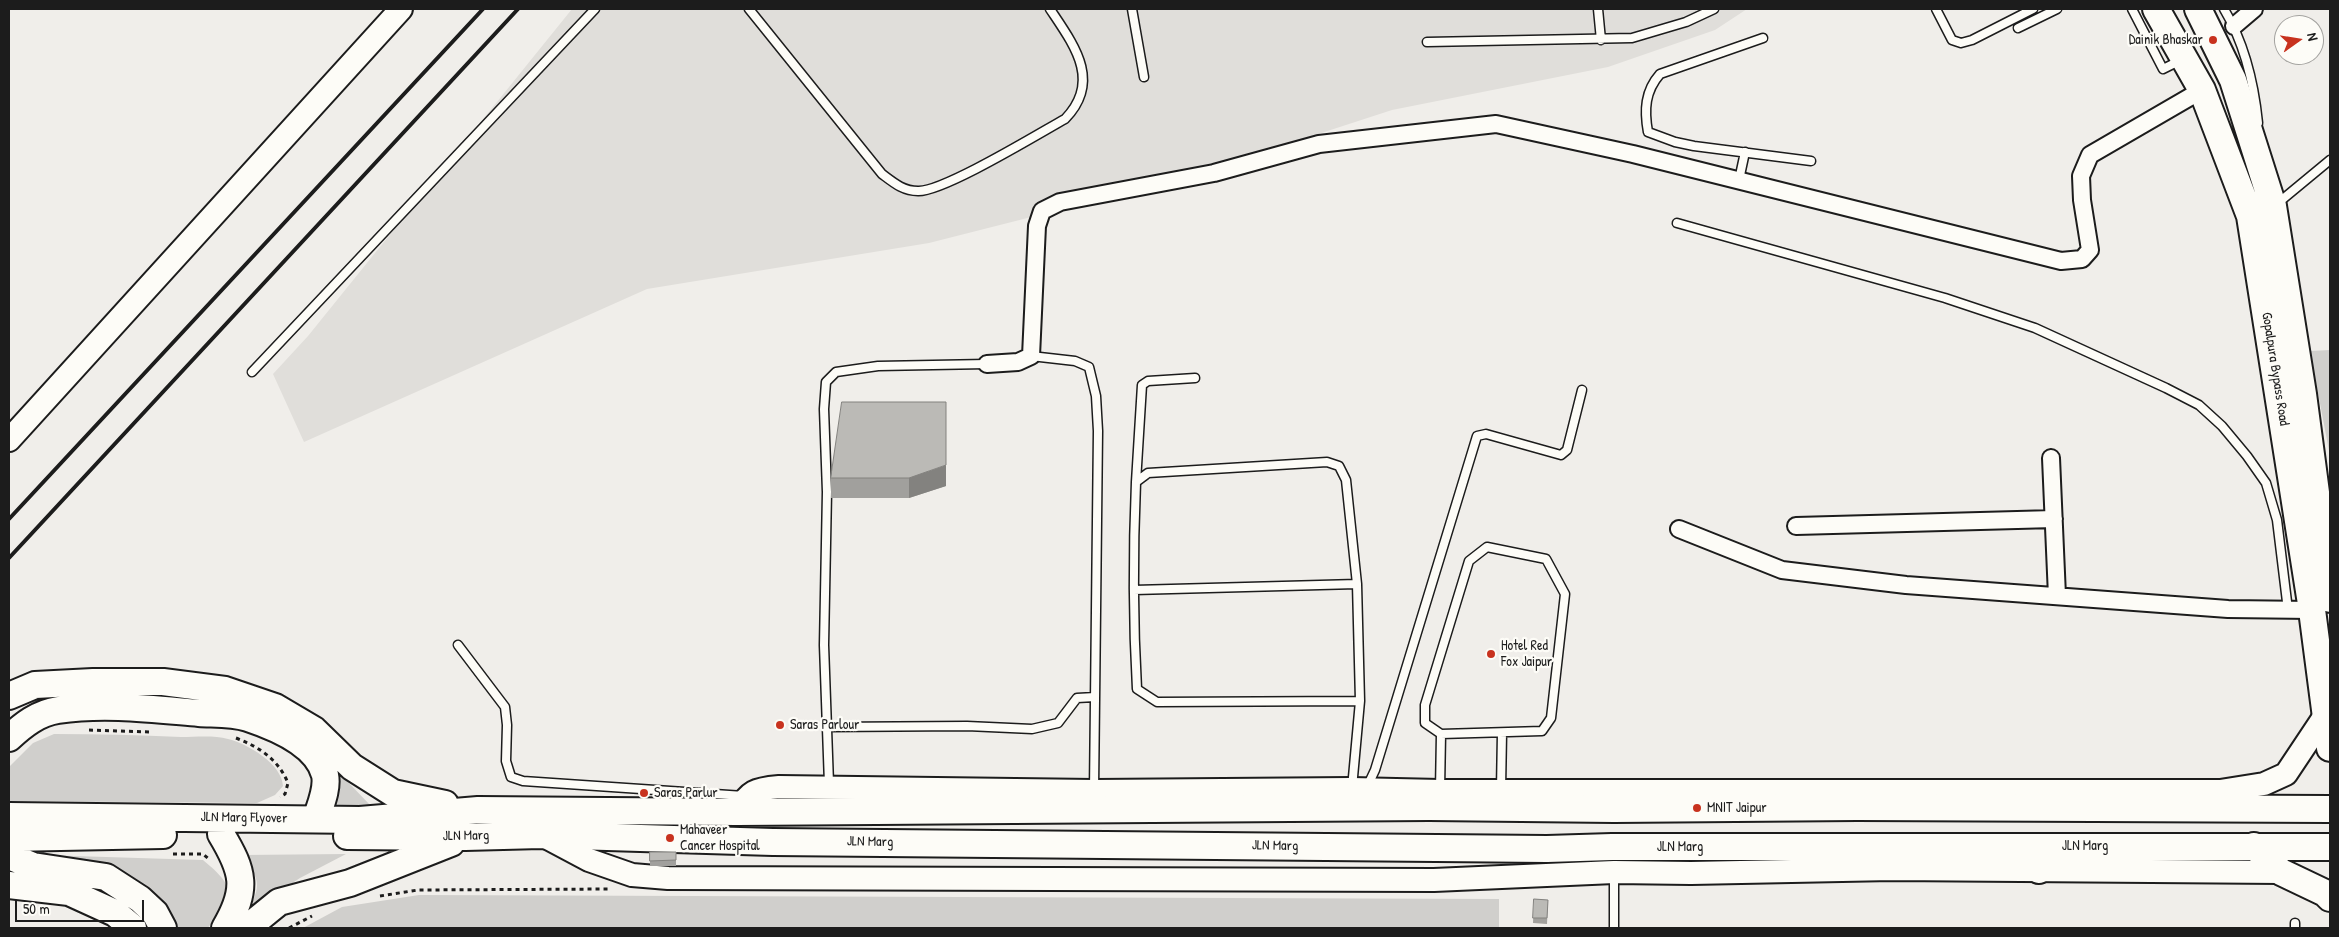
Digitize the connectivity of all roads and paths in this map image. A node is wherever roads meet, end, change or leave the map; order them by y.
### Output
1 (401, 9) edge
2 (595, 9) edge
3 (749, 9) edge
4 (1050, 9) edge
5 (1132, 9) edge
6 (1598, 9) edge
7 (1714, 9) edge
8 (1936, 9) edge
9 (2033, 9) edge
10 (2057, 9) edge
11 (2132, 9) edge
12 (2156, 9) edge
13 (2198, 9) edge
14 (2224, 9) edge
15 (2254, 9) edge
16 (2234, 26) junction
17 (2018, 28) dead end
18 (1763, 38) dead end
19 (1601, 40) junction
20 (1427, 42) dead end
21 (2185, 58) junction
22 (1144, 77) dead end
23 (2202, 90) junction
24 (2259, 127) dead end
25 (2260, 137) dead end
26 (1745, 152) junction
27 (2330, 160) edge
28 (1811, 161) dead end
29 (2264, 176) junction
30 (1739, 180) junction
31 (2262, 211) junction
32 (1677, 223) dead end
33 (1031, 356) junction
34 (987, 364) joint
35 (252, 372) dead end
36 (1195, 378) dead end
37 (1582, 390) dead end
38 (9, 440) edge
39 (2051, 458) dead end
40 (1136, 482) junction
41 (2054, 520) junction
42 (1796, 526) dead end
43 (1678, 529) dead end
44 (1356, 584) junction
45 (1134, 590) junction
46 (2057, 596) junction
47 (2310, 606) edge
48 (458, 645) dead end
49 (9, 696) edge
50 (1094, 697) junction
51 (1360, 701) junction
52 (2326, 714) junction
53 (827, 727) junction
54 (86, 730) dead end
55 (156, 732) dead end
56 (1441, 734) junction
57 (1502, 734) junction
58 (9, 738) edge
59 (234, 738) dead end
60 (2330, 748) edge
61 (1943, 790) junction
62 (1440, 791) junction
63 (1501, 791) junction
64 (1357, 798) junction
65 (829, 799) junction
66 (1094, 800) junction
67 (1614, 800) junction
68 (273, 801) dead end
69 (741, 804) junction
70 (1857, 807) junction
71 (2330, 808) edge
72 (478, 810) junction
73 (9, 816) edge
74 (316, 819) junction
75 (221, 834) junction
76 (186, 835) junction
77 (541, 835) junction
78 (465, 837) junction
79 (9, 838) edge
80 (2254, 846) junction
81 (2330, 847) edge
82 (9, 856) edge
83 (2039, 858) junction
84 (1613, 859) junction
85 (215, 864) dead end
86 (2281, 872) junction
87 (9, 885) edge
88 (2330, 898) edge
89 (133, 928) edge
90 (163, 928) edge
91 (225, 928) edge
92 (248, 928) edge
93 (1614, 928) edge

1 - 38 street
2 - 35 lane
3 - 4 lane
5 - 22 lane
6 - 19 lane
7 - 19 lane
8 - 9 lane
10 - 17 lane
11 - 21 lane
12 - 21 main road, Gopalpura Bypass Road
13 - 29 main road, Gopalpura Bypass Road
14 - 16 lane
15 - 16 street
16 - 24 lane
18 - 26 lane
19 - 20 lane
21 - 23 main road, Gopalpura Bypass Road
23 - 30 street
23 - 31 main road, Gopalpura Bypass Road
25 - 29 lane
26 - 28 lane
26 - 30 lane
27 - 31 lane
29 - 31 main road, Gopalpura Bypass Road
30 - 33 street
31 - 47 main road, Gopalpura Bypass Road
32 - 47 lane
33 - 34 street
33 - 50 lane
34 - 53 lane
36 - 40 lane
37 - 64 lane
39 - 41 street
40 - 44 lane
40 - 45 lane
41 - 42 street
41 - 46 street
43 - 46 street
44 - 45 lane
44 - 51 lane
45 - 51 lane
46 - 47 street
47 - 52 main road, Gopalpura Bypass Road
48 - 69 lane
49 - 72 main road
50 - 53 lane
50 - 66 lane
51 - 64 lane
52 - 60 main road, Gopalpura Bypass Road
52 - 61 street
53 - 65 lane
54 - 55 path
56 - 57 lane
56 - 57 lane
56 - 62 lane
57 - 63 lane
58 - 74 main road
59 - 68 path
61 - 67 street
61 - 70 main road
62 - 63 street
62 - 64 street
63 - 67 street
64 - 66 main road, JLN Marg
64 - 67 main road, JLN Marg
65 - 66 main road, JLN Marg
65 - 69 main road, JLN Marg
67 - 70 main road, JLN Marg
69 - 72 main road, JLN Marg
70 - 71 main road, JLN Marg
72 - 74 main road, JLN Marg Flyover
73 - 76 main road, JLN Marg Flyover
74 - 76 main road, JLN Marg Flyover
75 - 76 main road, JLN Marg Flyover
75 - 78 main road, JLN Marg
75 - 91 main road
76 - 79 main road, JLN Marg Flyover
76 - 85 path
77 - 78 main road, JLN Marg
77 - 84 main road, JLN Marg
77 - 84 street
78 - 92 main road
80 - 81 main road, JLN Marg
80 - 83 main road, JLN Marg
80 - 86 main road
82 - 90 main road
83 - 84 main road, JLN Marg
83 - 86 street
84 - 93 lane
86 - 88 main road
87 - 89 main road

